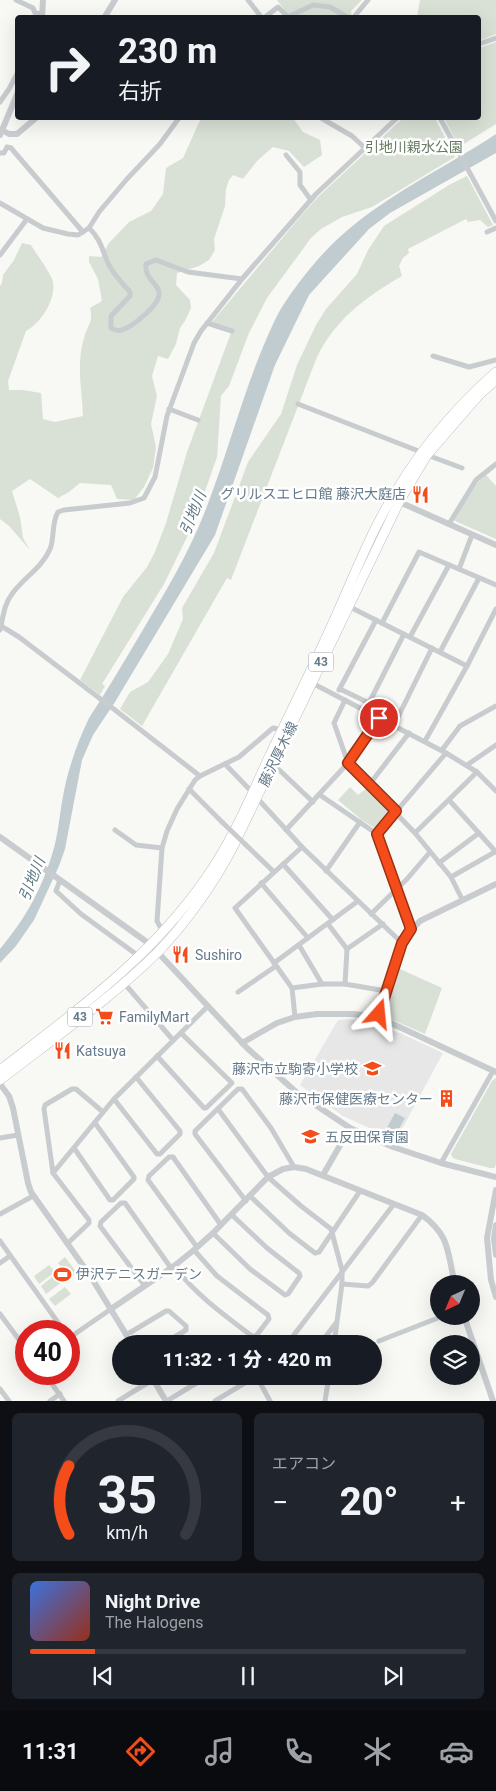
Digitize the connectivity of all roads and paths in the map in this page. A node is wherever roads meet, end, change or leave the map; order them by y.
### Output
1 (16, 0) edge
2 (43, 0) edge
3 (115, 0) edge
4 (248, 0) edge
5 (368, 0) edge
6 (38, 15) edge
7 (106, 15) edge
8 (260, 15) edge
9 (267, 15) edge
10 (286, 15) edge
11 (292, 15) edge
12 (344, 15) edge
13 (356, 15) edge
14 (496, 38) edge
15 (481, 43) edge
16 (15, 78) edge
17 (15, 99) edge
18 (0, 102) edge
19 (34, 120) edge
20 (178, 120) edge
21 (325, 120) edge
22 (395, 120) edge
23 (441, 120) edge
24 (1, 132) edge
25 (365, 148) junction
26 (0, 153) edge
27 (286, 155) dead end
28 (311, 200) junction
29 (0, 203) edge
30 (27, 220) junction
31 (496, 221) edge
32 (89, 228) junction
33 (496, 228) edge
34 (82, 232) junction
35 (487, 232) dead end
36 (0, 255) edge
37 (242, 279) junction
38 (207, 323) junction
39 (232, 331) dead end
40 (433, 356) dead end
41 (496, 360) edge
42 (496, 372) edge
43 (496, 380) edge
44 (298, 404) dead end
45 (169, 409) junction
46 (198, 420) dead end
47 (424, 454) junction
48 (496, 464) edge
49 (462, 468) dead end
50 (395, 500) junction
51 (449, 524) junction
52 (472, 534) junction
53 (496, 545) edge
54 (449, 565) junction
55 (459, 569) junction
56 (479, 578) junction
57 (496, 585) edge
58 (348, 606) junction
59 (496, 609) edge
60 (376, 620) junction
61 (382, 623) junction
62 (1, 628) edge
63 (404, 634) junction
64 (410, 637) junction
65 (432, 648) junction
66 (440, 652) junction
67 (467, 666) junction
68 (312, 683) junction
69 (340, 689) junction
70 (337, 695) junction
71 (345, 700) junction
72 (369, 703) junction
73 (496, 706) edge
74 (379, 718) junction
75 (285, 731) junction
76 (409, 733) junction
77 (425, 741) junction
78 (496, 745) edge
79 (444, 752) junction
80 (348, 763) junction
81 (225, 764) junction
82 (273, 764) junction
83 (467, 765) junction
84 (477, 772) junction
85 (200, 776) junction
86 (496, 782) edge
87 (369, 785) junction
88 (490, 786) junction
89 (189, 789) junction
90 (496, 791) edge
91 (255, 795) junction
92 (320, 795) junction
93 (449, 800) junction
94 (313, 802) junction
95 (396, 811) junction
96 (360, 822) junction
97 (115, 830) dead end
98 (286, 830) junction
99 (415, 833) junction
100 (479, 833) junction
101 (377, 834) junction
102 (0, 837) edge
103 (302, 847) junction
104 (162, 848) junction
105 (495, 849) edge
106 (430, 852) junction
107 (439, 863) junction
108 (283, 864) junction
109 (326, 870) junction
110 (274, 872) junction
111 (451, 877) junction
112 (58, 879) junction
113 (261, 883) junction
114 (496, 884) edge
115 (396, 890) junction
116 (462, 899) junction
117 (358, 901) junction
118 (371, 914) junction
119 (333, 920) junction
120 (328, 924) junction
121 (383, 924) junction
122 (411, 929) junction
123 (163, 932) junction
124 (308, 938) junction
125 (402, 943) junction
126 (299, 945) junction
127 (154, 949) junction
128 (347, 949) junction
129 (140, 957) junction
130 (275, 965) junction
131 (124, 983) junction
132 (322, 984) junction
133 (345, 984) junction
134 (292, 988) junction
135 (386, 991) junction
136 (238, 992) dead end
137 (208, 1006) junction
138 (295, 1017) junction
139 (378, 1017) junction
140 (181, 1033) junction
141 (173, 1040) junction
142 (242, 1043) junction
143 (157, 1056) junction
144 (0, 1070) edge
145 (494, 1072) edge
146 (136, 1077) junction
147 (0, 1080) edge
148 (0, 1084) edge
149 (114, 1099) junction
150 (218, 1109) junction
151 (103, 1112) junction
152 (95, 1123) junction
153 (350, 1128) junction
154 (18, 1135) junction
155 (0, 1138) edge
156 (74, 1148) junction
157 (441, 1164) junction
158 (294, 1167) junction
159 (53, 1173) junction
160 (324, 1176) junction
161 (268, 1177) junction
162 (496, 1177) edge
163 (496, 1190) edge
164 (360, 1191) junction
165 (34, 1196) junction
166 (248, 1198) junction
167 (394, 1204) junction
168 (0, 1214) edge
169 (232, 1215) junction
170 (422, 1216) junction
171 (221, 1225) junction
172 (496, 1225) edge
173 (213, 1233) junction
174 (332, 1233) junction
175 (0, 1241) edge
176 (67, 1244) junction
177 (196, 1249) junction
178 (496, 1255) edge
179 (10, 1256) junction
180 (0, 1263) edge
181 (172, 1267) junction
182 (342, 1270) junction
183 (453, 1275) edge
184 (342, 1284) junction
185 (145, 1286) junction
186 (496, 1297) edge
187 (111, 1309) junction
188 (0, 1314) edge
189 (56, 1320) edge
190 (430, 1321) edge
191 (337, 1322) junction
192 (467, 1325) edge
193 (80, 1330) edge
194 (15, 1334) edge
195 (126, 1335) joint
196 (177, 1335) edge
197 (294, 1335) edge
198 (327, 1335) edge
199 (335, 1335) edge
200 (382, 1340) edge
201 (53, 1385) edge
202 (143, 1385) edge
203 (159, 1385) edge
204 (193, 1385) edge
205 (328, 1385) edge
206 (0, 1389) edge
207 (60, 1394) junction
208 (9, 1401) edge
209 (50, 1401) edge
210 (64, 1401) edge
211 (118, 1401) edge
212 (166, 1401) edge
213 (215, 1401) edge
214 (270, 1401) edge
215 (325, 1401) edge
216 (493, 1401) edge

1 - 6 street
2 - 6 street
3 - 7 street
4 - 8 street
5 - 13 street
9 - 10 street
11 - 12 street
14 - 15 street
16 - 18 street
17 - 24 street
19 - 24 street
20 - 32 street
21 - 25 street
22 - 25 street
23 - 31 street
25 - 28 street
26 - 34 street
27 - 28 street
28 - 37 street
29 - 30 street
30 - 34 street
30 - 36 street
32 - 34 street
32 - 37 street
33 - 35 street
37 - 38 street
38 - 39 street
38 - 45 street
40 - 41 street
42 - 47 main road, 藤沢厚木線 / 43
43 - 47 main road, 藤沢厚木線 / 43
44 - 47 street
45 - 46 street
45 - 62 street
47 - 49 street
47 - 50 main road, 藤沢厚木線 / 43
48 - 51 street
50 - 51 street
50 - 58 main road, 藤沢厚木線 / 43
50 - 75 main road, 藤沢厚木線 / 43
51 - 52 street
52 - 53 street
52 - 55 street
54 - 55 street
54 - 61 street
54 - 64 street
55 - 56 street
56 - 57 street
56 - 66 street
58 - 60 street
58 - 68 main road, 藤沢厚木線 / 43
59 - 67 street
60 - 61 street
60 - 69 street
61 - 63 street
62 - 85 street
63 - 64 street
63 - 72 street
64 - 65 street
65 - 66 street
65 - 72 street
66 - 67 street
67 - 77 street
68 - 70 street
68 - 75 main road, 藤沢厚木線 / 43
69 - 70 street
69 - 72 street
70 - 71 street
71 - 74 street
71 - 80 street
73 - 79 street
74 - 76 street
74 - 80 street
75 - 81 street
75 - 82 main road, 藤沢厚木線 / 43
75 - 91 main road, 藤沢厚木線 / 43
76 - 77 street
76 - 87 street
77 - 79 street
78 - 83 street
79 - 83 street
79 - 95 street
80 - 87 street
80 - 92 street
81 - 85 street
81 - 91 street
82 - 91 main road, 藤沢厚木線 / 43
82 - 94 street
83 - 84 street
84 - 88 street
84 - 93 street
85 - 89 street
86 - 88 street
87 - 95 street
88 - 90 street
89 - 104 street
89 - 110 street, bridge
91 - 98 street
91 - 123 main road, 藤沢厚木線 / 43
91 - 127 main road, 藤沢厚木線 / 43
92 - 94 street
92 - 96 street
93 - 99 street
93 - 100 street
94 - 98 street
95 - 99 street
95 - 101 street
96 - 101 street
96 - 109 street
97 - 104 street
98 - 103 street
99 - 106 street
100 - 105 street
100 - 107 street
101 - 115 street
102 - 112 street
103 - 108 street
103 - 109 street
104 - 123 street
105 - 111 street
106 - 107 street
106 - 115 street
107 - 111 street
108 - 110 street
108 - 119 street
109 - 117 street
110 - 113 street
111 - 116 street
112 - 127 street
112 - 129 street
113 - 124 street
113 - 130 street
114 - 116 street
115 - 118 street
115 - 122 street
116 - 122 street
117 - 118 street
117 - 119 street
118 - 121 street
119 - 120 street
120 - 124 street
120 - 128 street
121 - 125 street
121 - 128 street
122 - 125 street
123 - 127 main road, 藤沢厚木線 / 43
124 - 126 street
125 - 135 street
126 - 130 street
126 - 132 street
127 - 129 main road, 藤沢厚木線 / 43
127 - 131 main road, 藤沢厚木線 / 43
127 - 137 street
128 - 133 street
129 - 144 main road, 藤沢厚木線 / 43
130 - 134 street
130 - 136 street
131 - 141 street
131 - 147 main road, 藤沢厚木線 / 43
132 - 133 street
132 - 134 street
133 - 135 street
134 - 138 street
135 - 139 street
137 - 140 street
137 - 142 street
138 - 139 street
138 - 142 street
139 - 145 street
140 - 141 street
140 - 143 street
141 - 143 street
142 - 153 street
143 - 146 street
145 - 157 street
146 - 149 street
146 - 149 street
148 - 154 street
149 - 151 street
150 - 158 street
150 - 161 street
150 - 166 street
151 - 152 street
151 - 159 street
152 - 156 street
152 - 156 street
153 - 157 street
153 - 160 street
154 - 155 street
154 - 165 street
156 - 159 street
157 - 162 street
158 - 160 street
158 - 161 street
159 - 176 street
160 - 164 street
161 - 166 street
161 - 174 street
163 - 186 street
164 - 167 street
164 - 174 street
165 - 168 street
165 - 176 street
166 - 169 street
166 - 174 street
167 - 170 street
167 - 182 street
169 - 171 street
169 - 173 street
170 - 183 street
170 - 184 street
171 - 173 street
171 - 177 street
172 - 178 street
173 - 177 street
174 - 182 street
175 - 179 street
176 - 187 street
177 - 181 street
177 - 181 street
179 - 180 street
179 - 189 street
181 - 185 street
181 - 185 street
182 - 184 street
182 - 197 street
184 - 191 street
185 - 187 street
187 - 193 street
187 - 195 street
188 - 194 street
190 - 200 street
191 - 198 street
191 - 199 street
192 - 216 street
195 - 196 street
201 - 207 street
202 - 211 street
203 - 212 street
204 - 212 street
205 - 215 street
206 - 208 street
207 - 209 street
207 - 210 street
213 - 214 street

